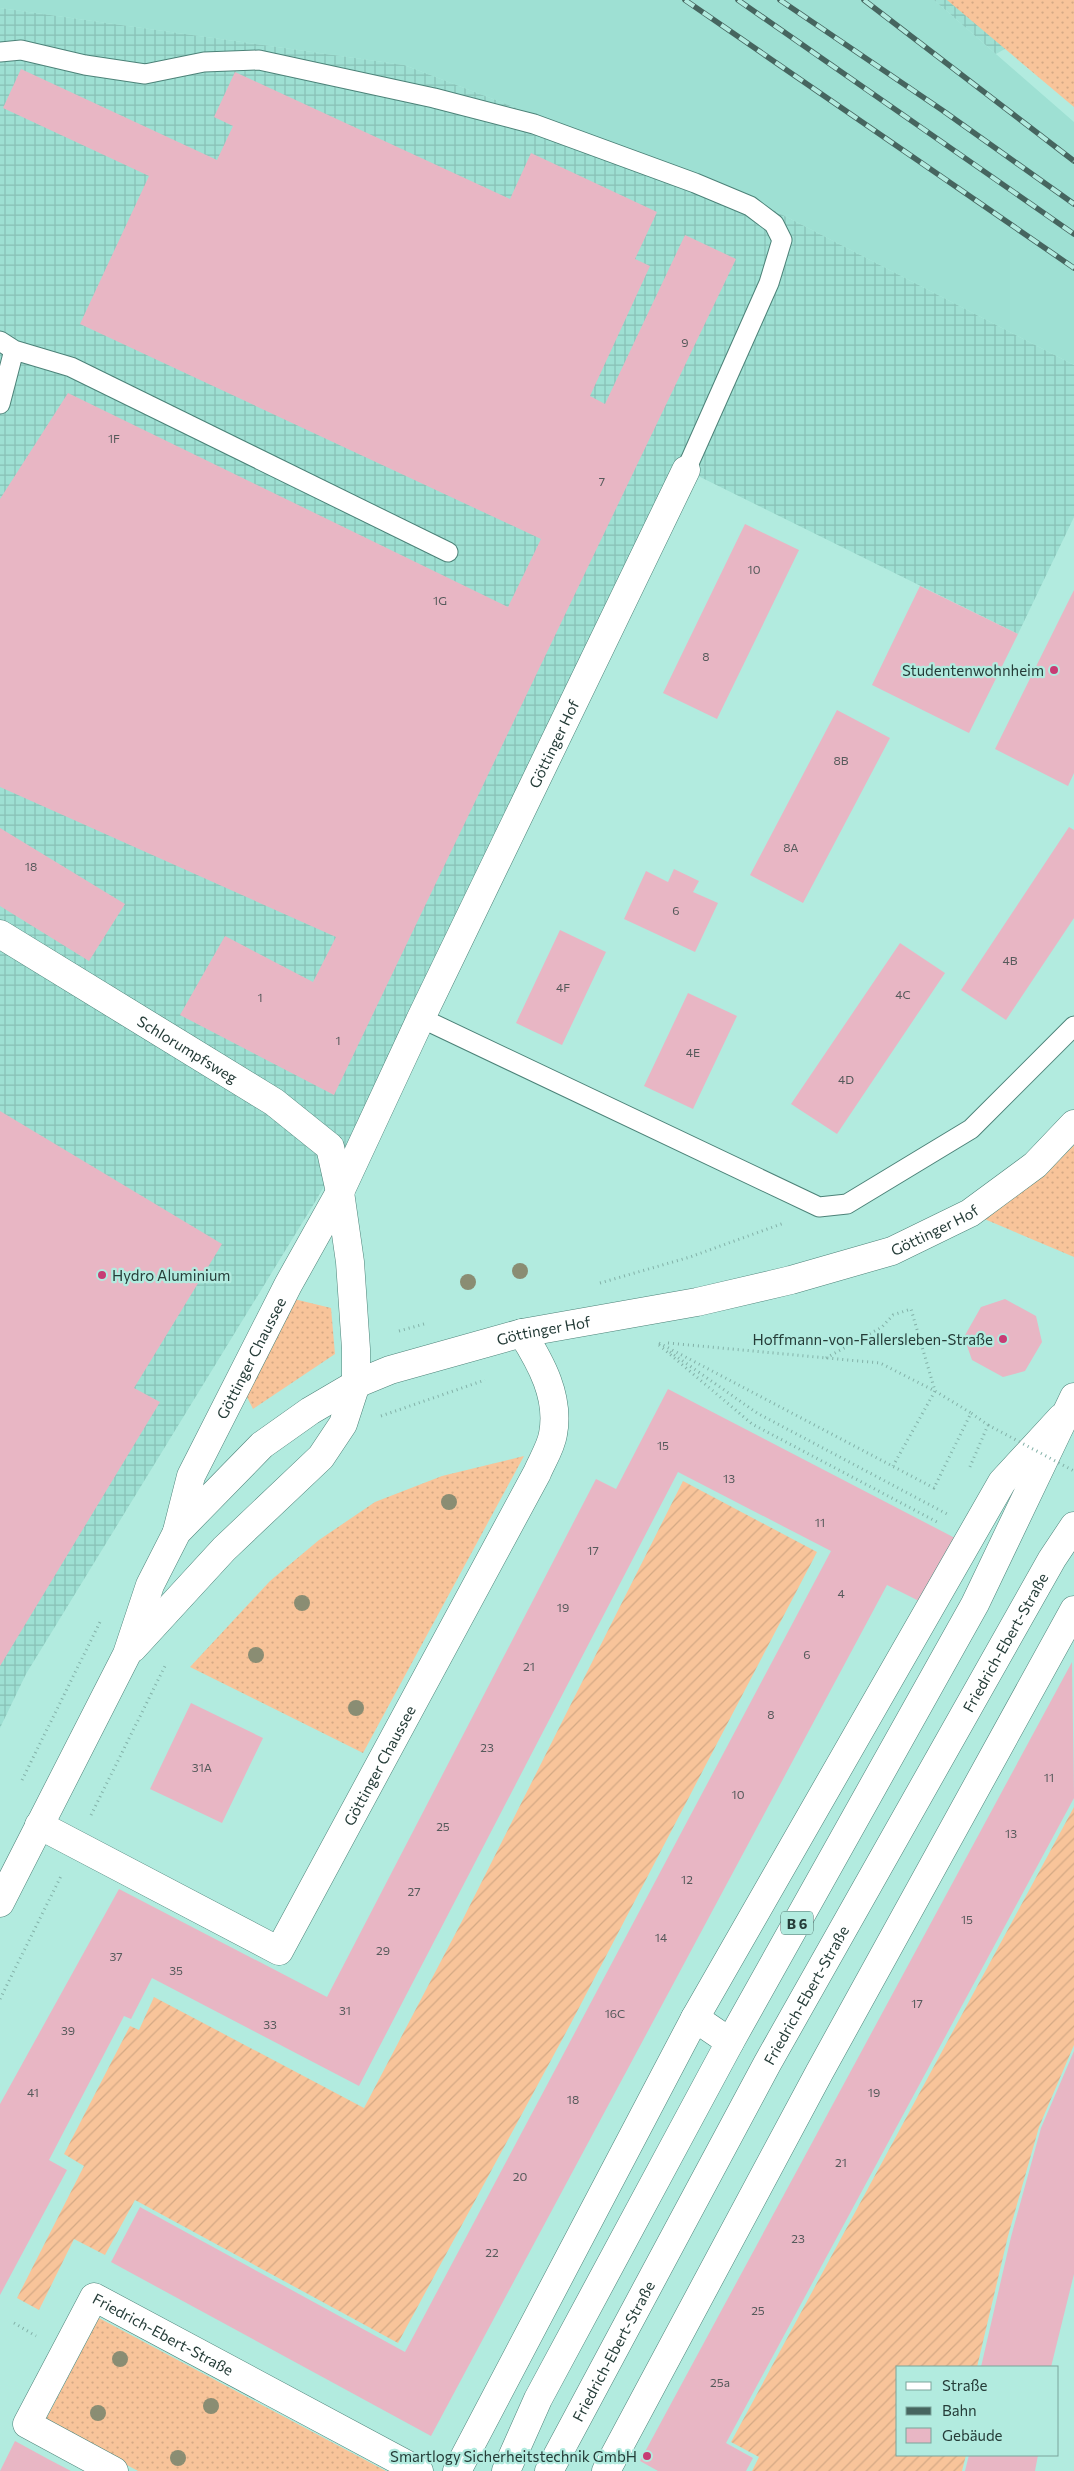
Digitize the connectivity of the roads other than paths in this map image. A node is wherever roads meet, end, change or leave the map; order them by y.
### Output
1 (0, 52) edge
2 (7, 346) edge
3 (0, 404) edge
4 (686, 470) joint
5 (448, 552) dead end
6 (0, 934) edge
7 (421, 1018) junction
8 (1074, 1026) edge
9 (1074, 1124) edge
10 (340, 1192) junction
11 (522, 1334) junction
12 (356, 1384) junction
13 (1070, 1405) edge
14 (1074, 1526) edge
15 (177, 1532) junction
16 (1074, 1610) edge
17 (127, 1654) junction
18 (39, 1825) junction
19 (3, 1891) edge
20 (695, 2018) junction
21 (730, 2042) junction
22 (114, 2471) edge
23 (420, 2471) edge
24 (458, 2471) edge
25 (506, 2471) edge
26 (549, 2471) edge
27 (606, 2471) edge

1 - 4 lane
2 - 3 lane
2 - 5 lane
4 - 7 street, Göttinger Hof
6 - 10 street, Schlorumpfsweg
7 - 8 lane
7 - 10 street, Göttinger Hof
9 - 11 street, Göttinger Hof
10 - 12 street
10 - 15 street, Göttinger Chaussee
11 - 12 street, Göttinger Hof
11 - 18 street, Göttinger Chaussee
12 - 15 street, Göttinger Chaussee
12 - 17 street, Göttinger Chaussee
13 - 20 street
13 - 21 street, B 6
14 - 26 street, Friedrich-Ebert-Straße
15 - 17 street, Göttinger Chaussee
16 - 27 street
17 - 18 street, Göttinger Chaussee
18 - 19 street, Göttinger Chaussee
20 - 21 street
20 - 24 street
21 - 25 street, B 6
22 - 23 street, Friedrich-Ebert-Straße

